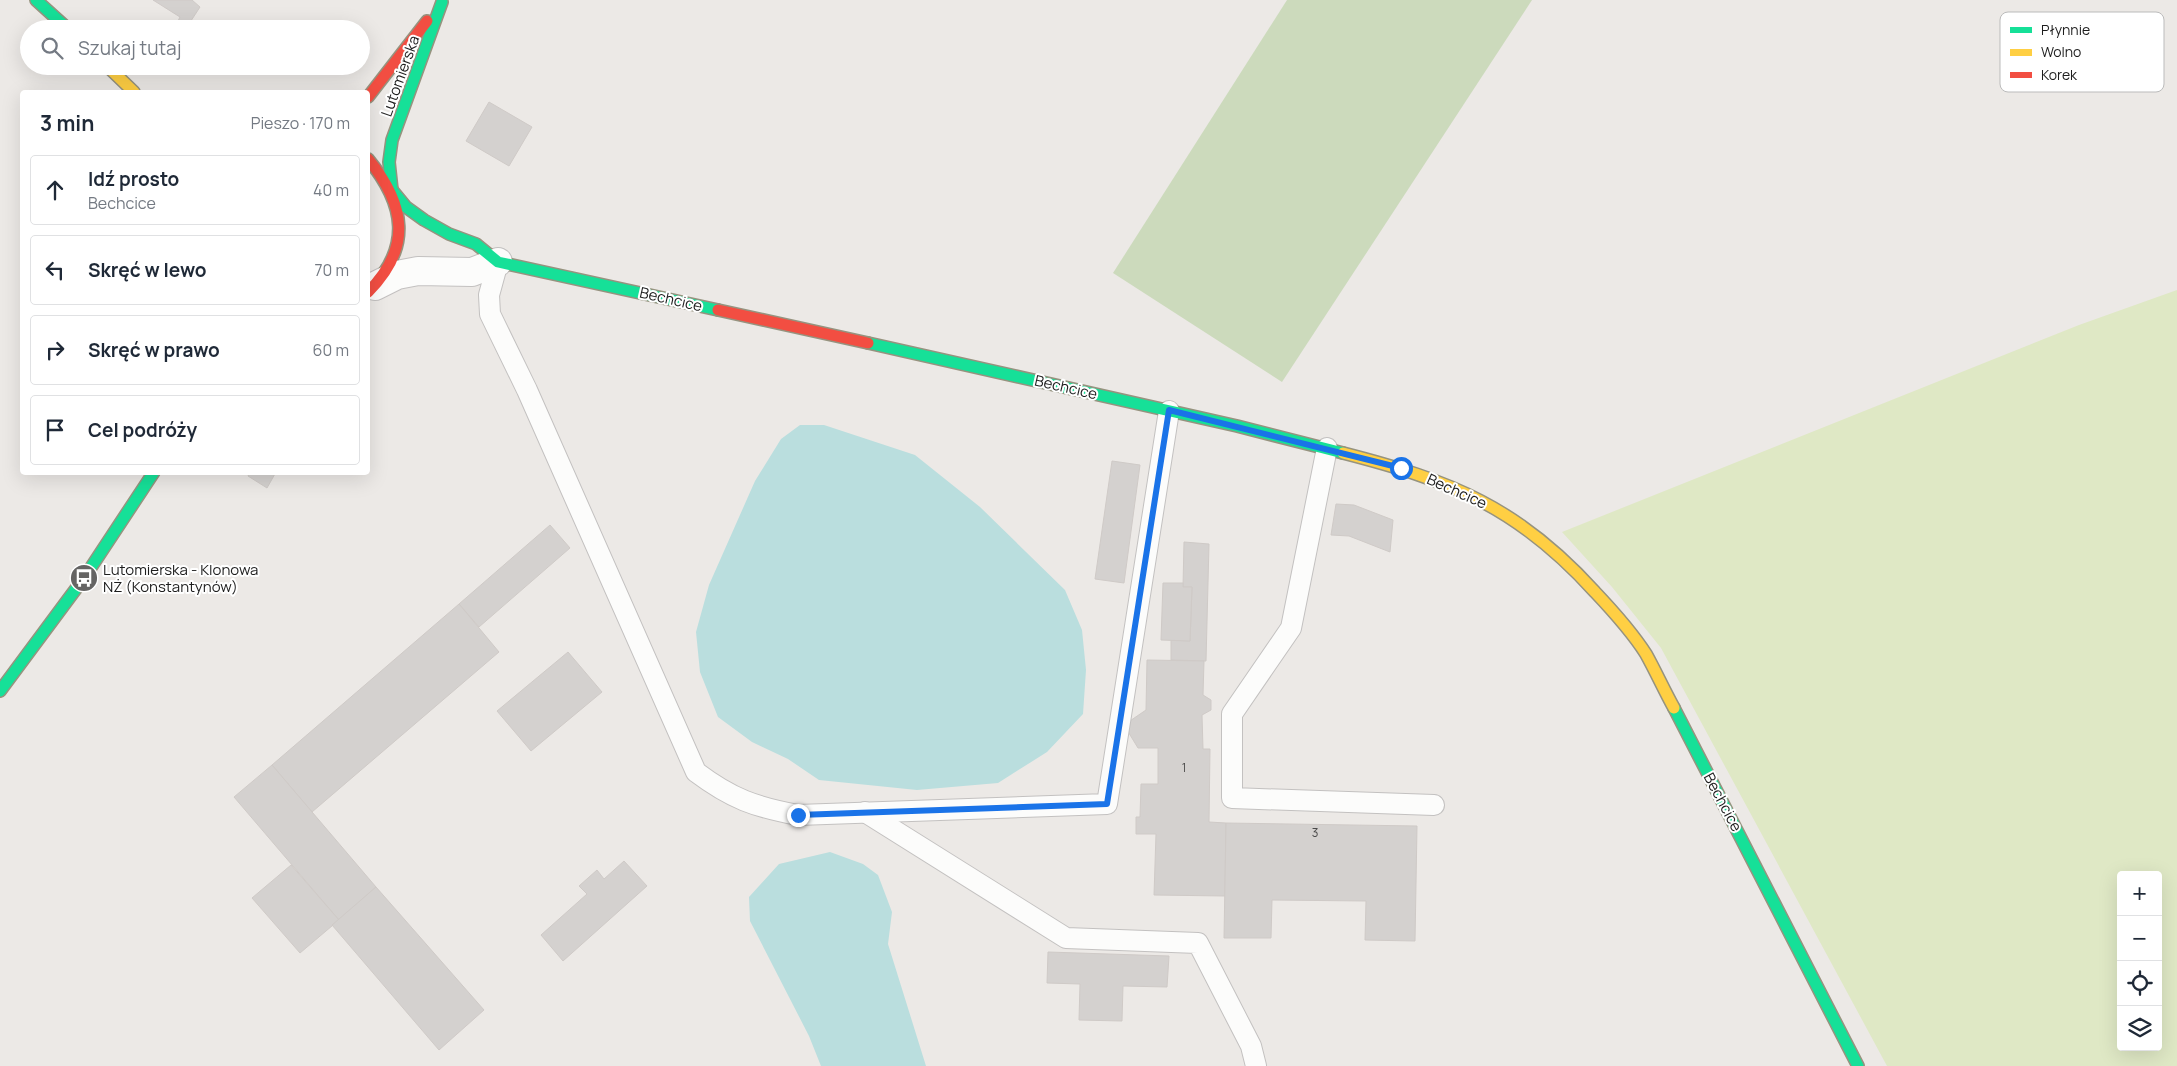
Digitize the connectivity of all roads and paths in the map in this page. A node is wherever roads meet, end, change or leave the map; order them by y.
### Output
1 (36, 0) edge
2 (443, 1) edge
3 (58, 20) edge
4 (116, 75) edge
5 (132, 90) edge
6 (370, 94) edge
7 (370, 161) edge
8 (392, 190) junction
9 (498, 262) junction
10 (371, 289) edge
11 (1169, 410) junction
12 (1327, 448) junction
13 (152, 475) edge
14 (0, 691) edge
15 (1434, 805) dead end
16 (865, 812) junction
17 (1256, 1066) edge
18 (1858, 1066) edge

1 - 3 street
2 - 6 street, Lutomierska
2 - 8 street, Lutomierska
4 - 5 street
7 - 8 street
8 - 9 street, Bechcice
8 - 10 street
9 - 10 street
9 - 11 street, Bechcice
9 - 16 lane
11 - 12 street, Bechcice
11 - 16 lane
12 - 15 lane
12 - 18 street, Bechcice
13 - 14 street
16 - 17 lane

